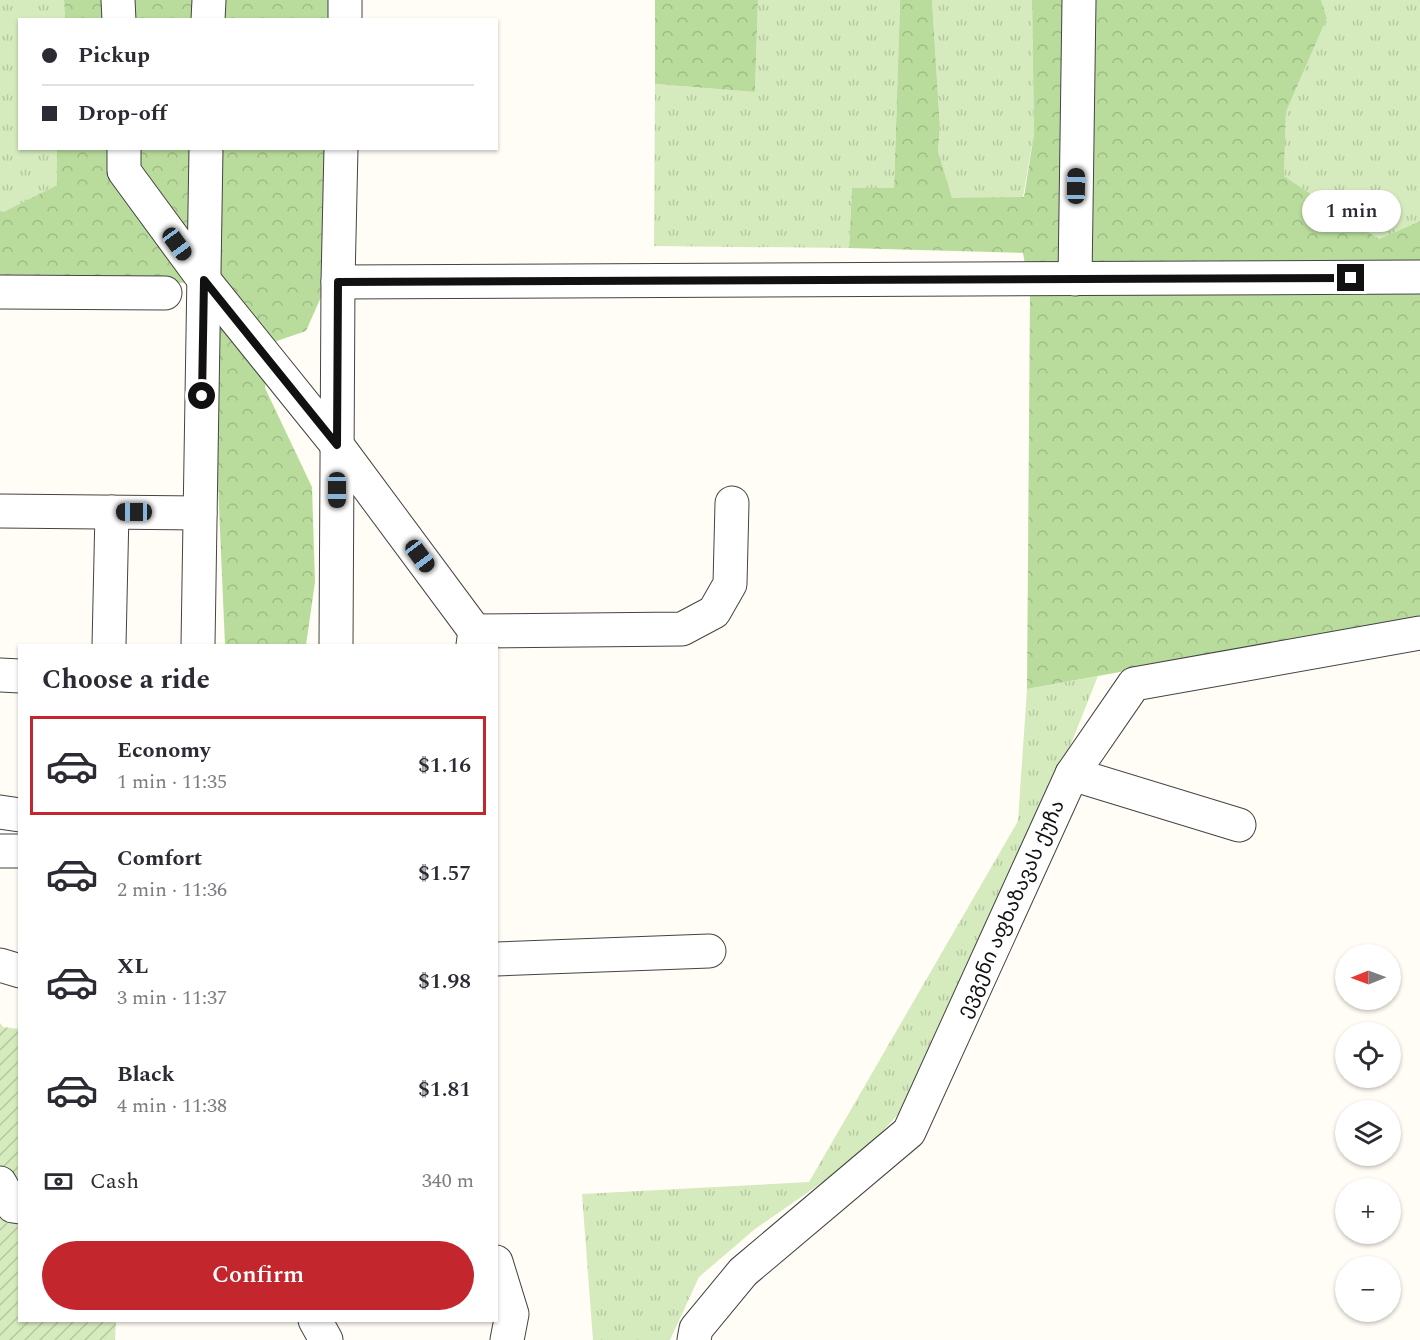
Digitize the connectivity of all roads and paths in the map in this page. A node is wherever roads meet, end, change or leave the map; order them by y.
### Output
1 (118, 0) edge
2 (209, 0) edge
3 (345, 0) edge
4 (1079, 0) edge
5 (119, 18) edge
6 (208, 18) edge
7 (345, 18) edge
8 (124, 150) edge
9 (206, 150) edge
10 (341, 150) edge
11 (1420, 277) edge
12 (1075, 279) junction
13 (204, 280) junction
14 (338, 282) junction
15 (0, 292) edge
16 (165, 293) dead end
17 (337, 445) junction
18 (732, 503) dead end
19 (0, 511) edge
20 (112, 512) junction
21 (200, 513) junction
22 (1420, 633) edge
23 (474, 638) edge
24 (109, 644) edge
25 (198, 644) edge
26 (336, 644) edge
27 (0, 675) edge
28 (18, 676) edge
29 (1072, 774) junction
30 (0, 812) edge
31 (18, 815) edge
32 (1239, 825) dead end
33 (0, 850) edge
34 (18, 851) edge
35 (709, 951) dead end
36 (498, 959) edge
37 (0, 965) edge
38 (18, 970) edge
39 (0, 1183) edge
40 (18, 1206) edge
41 (498, 1268) edge
42 (316, 1322) edge
43 (326, 1340) edge
44 (507, 1340) edge
45 (694, 1340) edge

1 - 5 street
2 - 6 street
3 - 7 street
4 - 12 street
8 - 13 street
9 - 13 street
10 - 14 street
11 - 12 street
12 - 14 street
13 - 17 street
13 - 21 street
14 - 17 street
15 - 16 street
17 - 23 street
17 - 26 street
18 - 23 street
19 - 20 street
20 - 21 street
20 - 24 street
21 - 25 street
22 - 29 street, ევგენი აფხაზავას ქუჩა
27 - 28 street
29 - 32 street
29 - 45 street, ევგენი აფხაზავას ქუჩა
30 - 31 street
33 - 34 street
35 - 36 street
37 - 38 street
39 - 40 street
41 - 44 street
42 - 43 street

